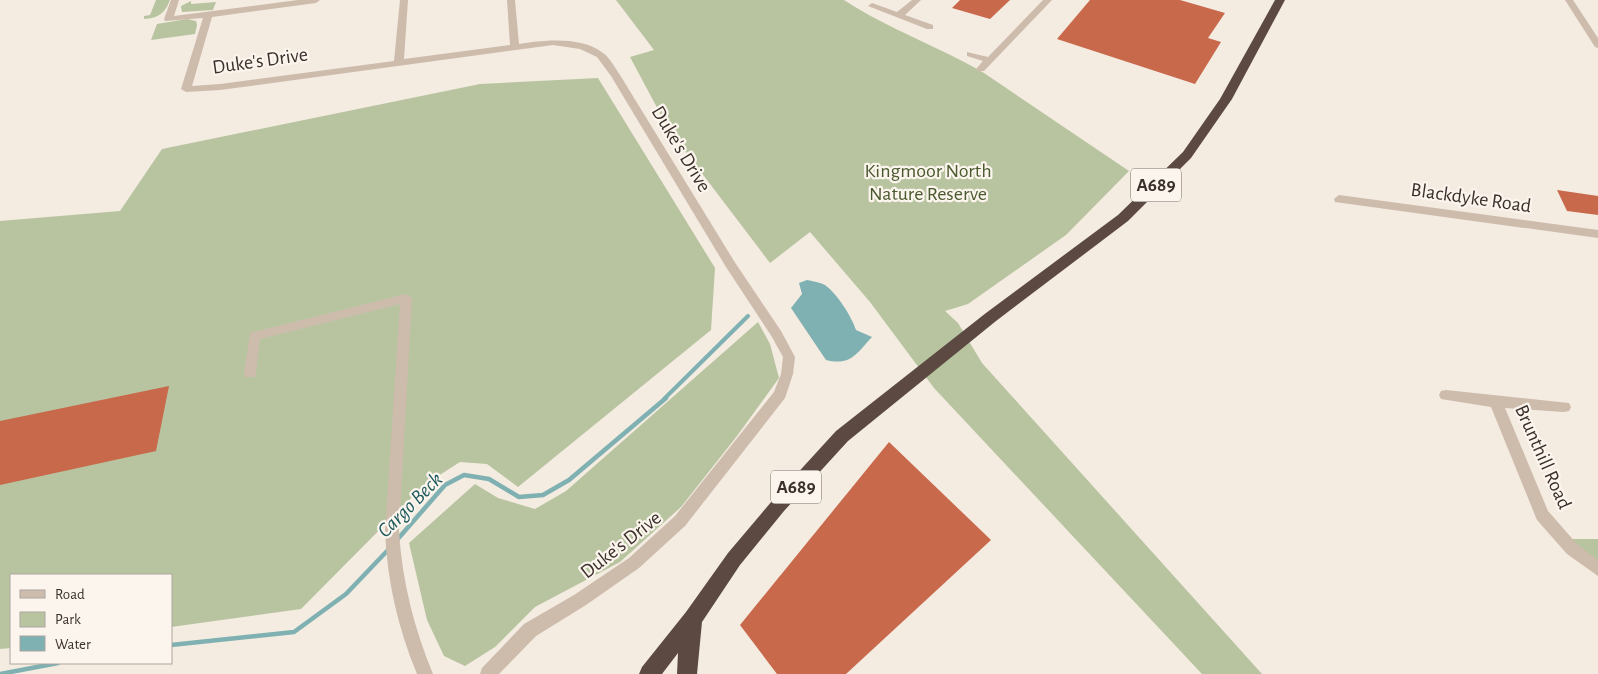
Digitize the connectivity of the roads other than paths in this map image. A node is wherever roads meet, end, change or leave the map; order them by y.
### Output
1 (175, 0) edge
2 (316, 0) edge
3 (404, 0) edge
4 (511, 0) edge
5 (916, 0) edge
6 (1048, 0) edge
7 (1280, 0) edge
8 (1569, 0) edge
9 (872, 6) dead end
10 (208, 15) junction
11 (899, 15) junction
12 (930, 26) dead end
13 (515, 45) junction
14 (1598, 45) edge
15 (970, 54) dead end
16 (989, 60) junction
17 (399, 62) junction
18 (981, 69) dead end
19 (1339, 199) dead end
20 (1598, 234) edge
21 (250, 373) dead end
22 (1446, 394) dead end
23 (1496, 402) junction
24 (1564, 408) dead end
25 (1598, 569) edge
26 (693, 619) junction
27 (425, 674) edge
28 (488, 674) edge
29 (649, 674) edge
30 (687, 674) edge

1 - 10 street
2 - 10 street
3 - 17 street
4 - 13 street
5 - 11 street
6 - 16 street
7 - 26 highway, A689
8 - 14 street
9 - 11 street
10 - 17 street, Duke's Drive
11 - 12 street
13 - 17 street, Duke's Drive
13 - 28 street, Duke's Drive
15 - 16 street
16 - 18 street
19 - 20 street, Blackdyke Road
21 - 27 street
22 - 23 street, Brunthill Road
23 - 24 street, Brunthill Road
23 - 25 street, Brunthill Road
26 - 29 highway, A689
26 - 30 highway, A689

